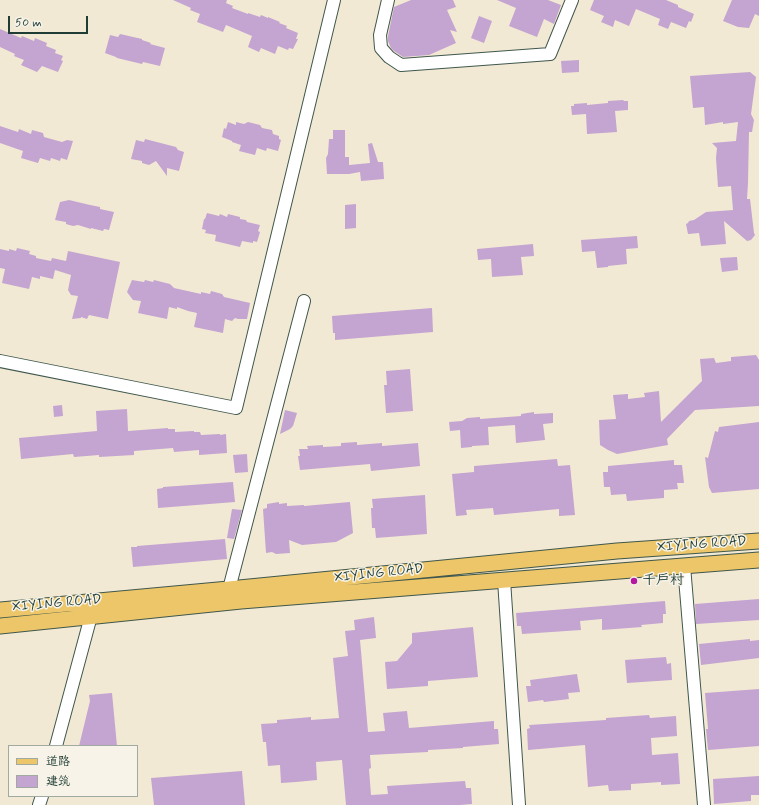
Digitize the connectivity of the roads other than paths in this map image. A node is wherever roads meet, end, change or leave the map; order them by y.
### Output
1 (334, 0) edge
2 (388, 0) edge
3 (572, 0) edge
4 (304, 301) dead end
5 (0, 361) edge
6 (759, 541) edge
7 (759, 560) edge
8 (684, 566) junction
9 (504, 580) junction
10 (229, 589) junction
11 (0, 610) edge
12 (91, 616) junction
13 (0, 626) edge
14 (56, 745) edge
15 (519, 805) edge
16 (704, 805) edge

1 - 5 street
2 - 3 street
4 - 10 street
6 - 10 main road, XIYING ROAD
7 - 8 main road, XIYING ROAD
8 - 9 main road, XIYING ROAD
8 - 16 street
9 - 12 main road, XIYING ROAD
9 - 15 street
10 - 11 main road, XIYING ROAD
12 - 13 main road, XIYING ROAD
12 - 14 street

